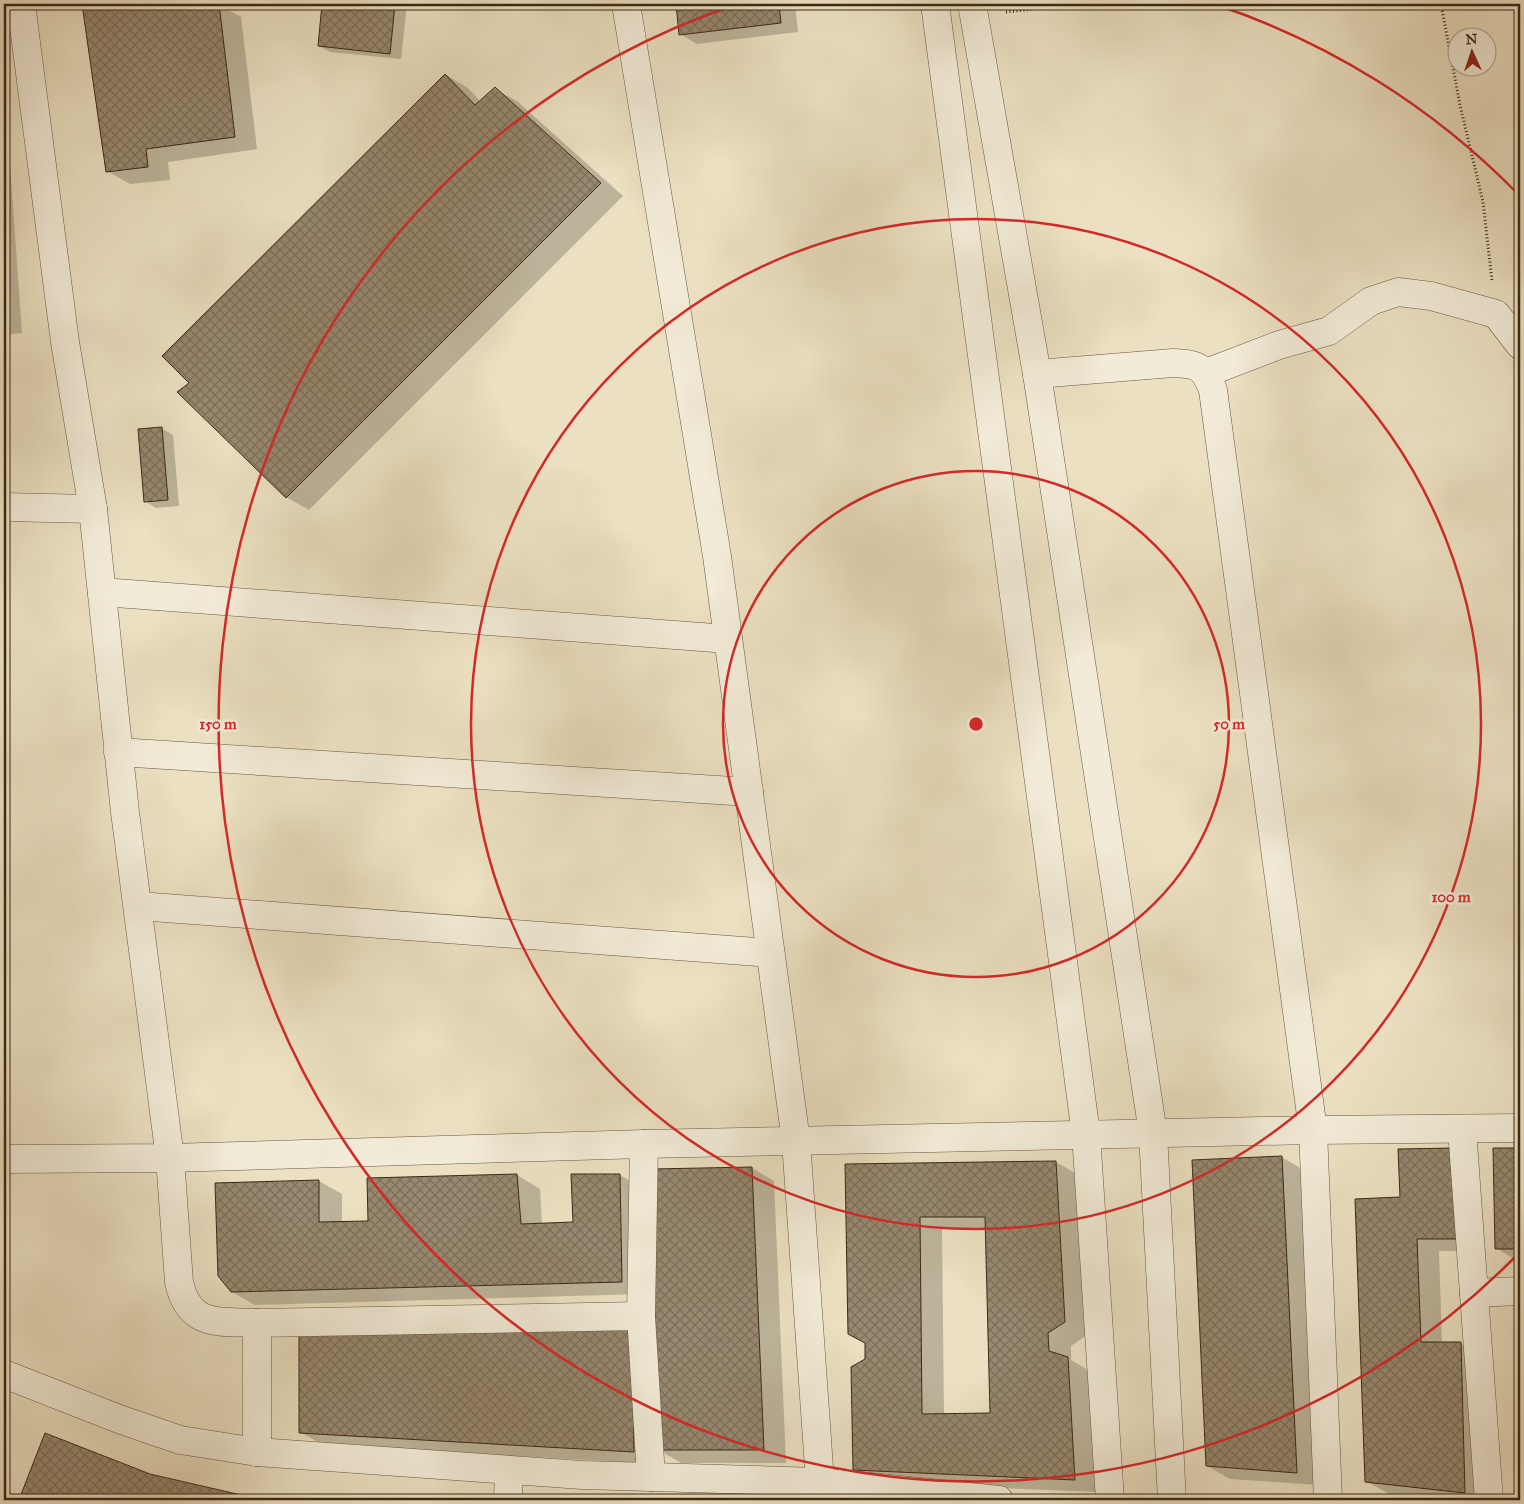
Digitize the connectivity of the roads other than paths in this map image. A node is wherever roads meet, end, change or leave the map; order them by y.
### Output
1 (21, 4) edge
2 (626, 4) edge
3 (935, 4) edge
4 (973, 10) edge
5 (1520, 345) edge
6 (1206, 373) junction
7 (1037, 374) junction
8 (4, 506) edge
9 (93, 508) junction
10 (102, 592) junction
11 (728, 638) junction
12 (118, 752) junction
13 (749, 792) junction
14 (138, 906) junction
15 (770, 953) junction
16 (1520, 1128) edge
17 (1462, 1129) junction
18 (1314, 1130) junction
19 (1153, 1133) junction
20 (1086, 1134) junction
21 (796, 1141) junction
22 (644, 1144) junction
23 (170, 1158) junction
24 (4, 1159) edge
25 (1520, 1291) edge
26 (1474, 1293) junction
27 (641, 1316) junction
28 (257, 1323) junction
29 (4, 1374) edge
30 (257, 1452) junction
31 (509, 1470) junction
32 (651, 1477) junction
33 (820, 1482) junction
34 (508, 1500) edge
35 (999, 1500) edge
36 (1110, 1500) edge
37 (1172, 1500) edge
38 (1328, 1500) edge
39 (1489, 1500) edge

1 - 9 street
2 - 11 street
3 - 20 street
4 - 7 street
5 - 6 street
6 - 7 street
6 - 18 street
7 - 19 street
8 - 9 street
9 - 10 street
10 - 11 street
10 - 12 street
11 - 13 street
12 - 13 street
12 - 14 street
13 - 15 street
14 - 15 street
14 - 23 street
15 - 21 street
16 - 17 street
17 - 18 street
17 - 26 street
18 - 19 street
18 - 38 street
19 - 20 street
19 - 37 street
20 - 21 street
20 - 36 street
21 - 22 street
21 - 33 street
22 - 23 street
22 - 27 street
23 - 24 street
23 - 28 street
25 - 26 street
26 - 39 street
27 - 28 street
27 - 32 street
28 - 30 street
29 - 30 street
30 - 31 street
31 - 32 street
31 - 34 street
32 - 33 street
33 - 35 street

